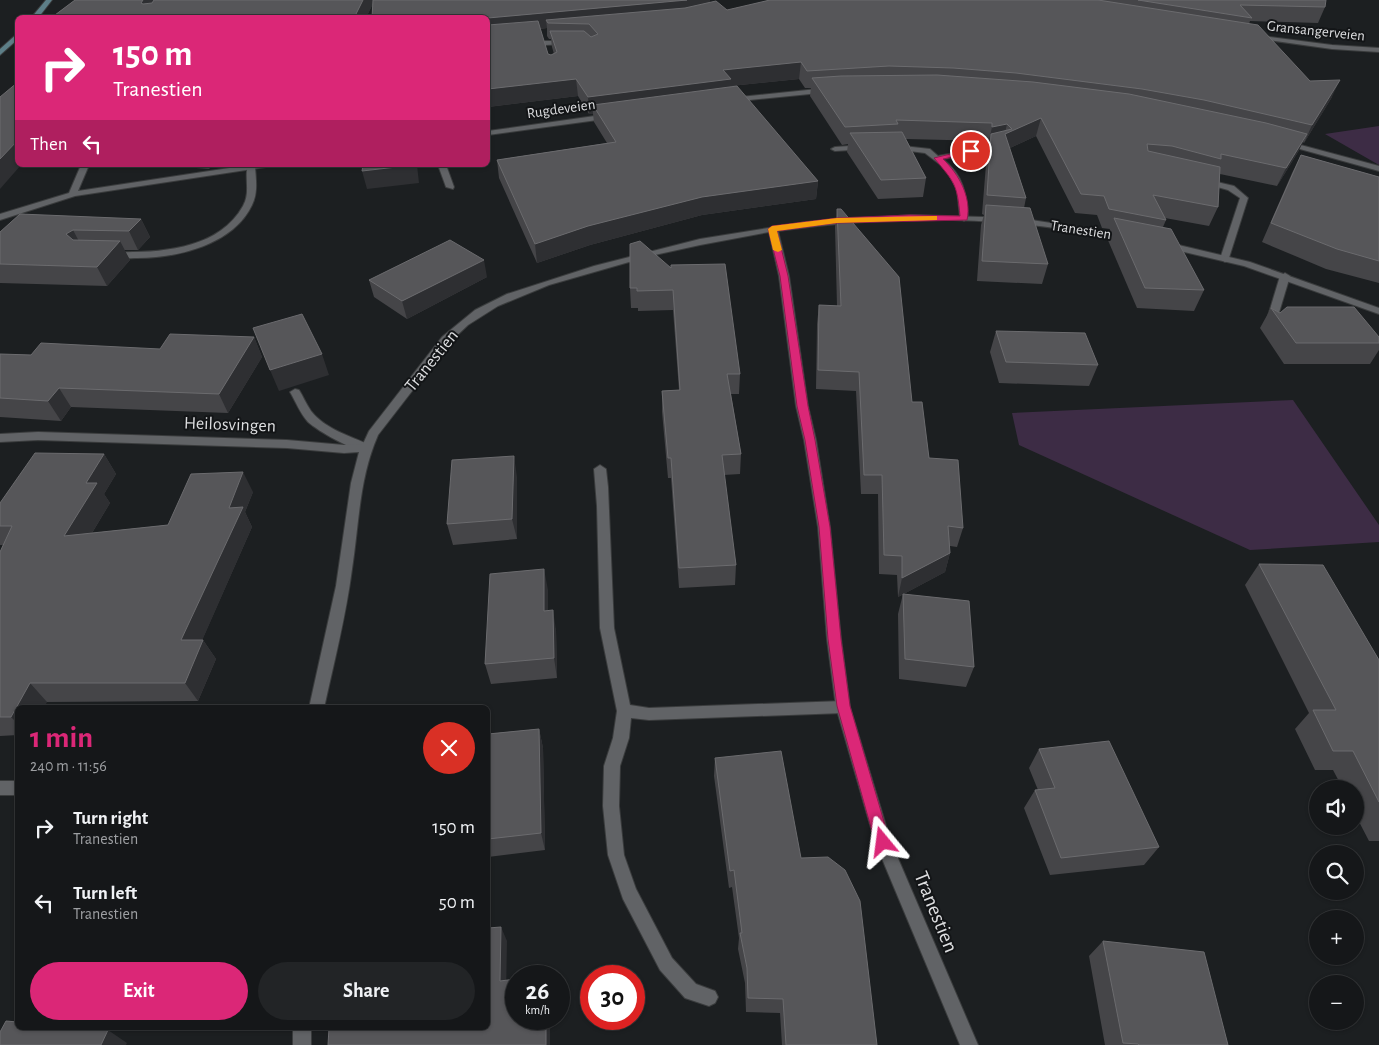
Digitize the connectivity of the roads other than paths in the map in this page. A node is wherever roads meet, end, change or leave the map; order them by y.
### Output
1 (49, 0) edge
2 (36, 15) edge
3 (1246, 36) edge
4 (15, 38) edge
5 (571, 43) edge
6 (1379, 50) edge
7 (548, 52) edge
8 (0, 53) edge
9 (840, 89) edge
10 (721, 101) edge
11 (614, 116) edge
12 (490, 133) edge
13 (1276, 140) edge
14 (1002, 146) edge
15 (871, 147) edge
16 (885, 147) edge
17 (835, 149) dead end
18 (938, 158) junction
19 (83, 167) edge
20 (251, 167) joint
21 (443, 167) edge
22 (1379, 169) edge
23 (1197, 178) edge
24 (450, 187) dead end
25 (73, 194) junction
26 (0, 217) edge
27 (964, 218) junction
28 (772, 229) junction
29 (1134, 238) edge
30 (1152, 242) edge
31 (102, 254) edge
32 (1225, 258) junction
33 (1285, 276) junction
34 (1379, 311) edge
35 (1269, 329) dead end
36 (295, 392) dead end
37 (0, 438) edge
38 (366, 448) junction
39 (600, 470) dead end
40 (317, 705) edge
41 (843, 706) junction
42 (624, 711) junction
43 (0, 788) edge
44 (15, 788) edge
45 (709, 997) dead end
46 (302, 1030) edge
47 (302, 1045) edge
48 (969, 1045) edge

1 - 2 street
3 - 6 street, Gransangerveien
4 - 8 street
5 - 7 street
9 - 10 street
11 - 12 street, Rugdeveien
13 - 22 street
14 - 18 street
15 - 17 street
16 - 18 street
18 - 27 street
19 - 25 street
20 - 25 street
20 - 31 street
21 - 24 street
23 - 32 street
25 - 26 street
27 - 28 street, Tranestien
27 - 29 street, Tranestien
28 - 38 street, Tranestien
28 - 41 street, Tranestien
30 - 32 street
32 - 33 street
33 - 34 street
33 - 35 street
36 - 38 street
37 - 38 street, Heilosvingen
38 - 40 street, Tranestien
39 - 42 street
41 - 42 street
41 - 48 street, Tranestien
42 - 45 street
43 - 44 street
46 - 47 street

